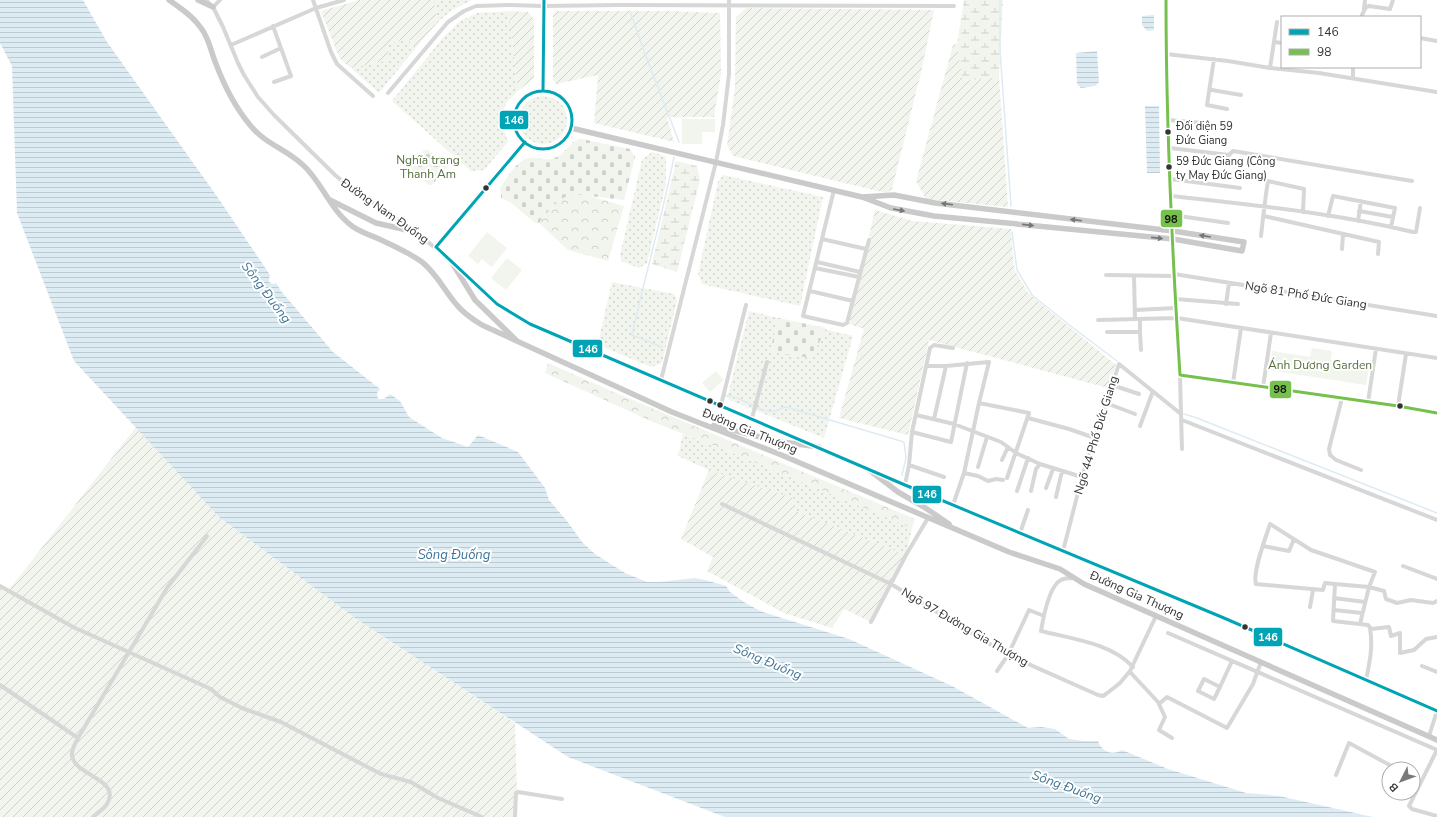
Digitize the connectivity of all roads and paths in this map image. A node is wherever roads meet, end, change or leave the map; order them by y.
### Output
1 (169, 0) edge
2 (198, 0) edge
3 (206, 0) edge
4 (220, 0) edge
5 (313, 0) edge
6 (344, 0) edge
7 (544, 0) edge
8 (673, 0) edge
9 (729, 0) edge
10 (789, 0) edge
11 (912, 0) edge
12 (1166, 0) edge
13 (1365, 0) edge
14 (1393, 0) edge
15 (619, 2) edge
16 (842, 2) edge
17 (729, 5) junction
18 (789, 5) junction
19 (544, 6) junction
20 (673, 6) junction
21 (911, 6) junction
22 (954, 6) dead end
23 (213, 7) junction
24 (316, 8) junction
25 (1362, 16) edge
26 (1276, 22) dead end
27 (273, 26) junction
28 (1421, 38) edge
29 (1437, 41) edge
30 (1274, 42) junction
31 (1281, 43) edge
32 (231, 45) junction
33 (281, 48) junction
34 (1166, 54) junction
35 (262, 57) dead end
36 (1214, 59) junction
37 (1270, 68) junction
38 (1353, 68) edge
39 (1353, 78) junction
40 (274, 82) dead end
41 (1212, 90) dead end
42 (543, 91) junction
43 (1437, 92) edge
44 (388, 93) dead end
45 (1241, 95) dead end
46 (373, 96) dead end
47 (1227, 108) dead end
48 (1169, 120) junction
49 (1203, 123) dead end
50 (571, 128) junction
51 (524, 142) junction
52 (1170, 148) junction
53 (716, 162) junction
54 (1171, 179) junction
55 (1412, 181) dead end
56 (1240, 188) dead end
57 (834, 190) junction
58 (1172, 196) junction
59 (862, 197) junction
60 (328, 199) junction
61 (1361, 201) junction
62 (1264, 206) junction
63 (1420, 208) dead end
64 (1360, 211) junction
65 (1303, 212) junction
66 (1172, 215) junction
67 (1264, 216) junction
68 (1328, 216) junction
69 (1393, 217) junction
70 (1358, 221) junction
71 (1228, 223) dead end
72 (1391, 227) junction
73 (1173, 231) junction
74 (416, 232) junction
75 (1343, 234) junction
76 (1261, 236) dead end
77 (822, 239) junction
78 (1173, 239) junction
79 (869, 240) dead end
80 (436, 247) junction
81 (1342, 248) dead end
82 (866, 249) junction
83 (1378, 254) dead end
84 (452, 261) junction
85 (817, 262) junction
86 (815, 268) junction
87 (860, 272) junction
88 (1106, 275) dead end
89 (1174, 275) junction
90 (859, 277) junction
91 (1134, 277) junction
92 (1229, 283) junction
93 (810, 291) junction
94 (1176, 299) junction
95 (853, 301) junction
96 (1226, 304) junction
97 (1238, 304) dead end
98 (746, 305) dead end
99 (1176, 308) junction
100 (1135, 310) junction
101 (1437, 316) edge
102 (1177, 318) junction
103 (1135, 319) junction
104 (1140, 319) junction
105 (1098, 320) dead end
106 (1241, 328) junction
107 (1107, 332) dead end
108 (1140, 332) junction
109 (1271, 333) junction
110 (521, 344) junction
111 (952, 348) dead end
112 (1376, 349) junction
113 (1141, 350) dead end
114 (1406, 354) junction
115 (1437, 358) edge
116 (767, 362) dead end
117 (967, 363) junction
118 (926, 366) junction
119 (946, 366) junction
120 (1180, 376) junction
121 (661, 380) junction
122 (1233, 383) junction
123 (1112, 385) junction
124 (1263, 387) junction
125 (1153, 391) junction
126 (1139, 394) dead end
127 (1342, 398) junction
128 (1106, 402) junction
129 (1368, 402) junction
130 (979, 403) junction
131 (721, 405) junction
132 (1398, 406) junction
133 (1437, 413) edge
134 (1135, 414) dead end
135 (1182, 414) junction
136 (916, 415) junction
137 (686, 417) junction
138 (752, 418) junction
139 (1028, 418) junction
140 (934, 420) junction
141 (1182, 420) junction
142 (954, 424) junction
143 (1140, 426) dead end
144 (912, 432) junction
145 (973, 432) junction
146 (987, 437) junction
147 (1095, 438) junction
148 (819, 447) junction
149 (1008, 447) junction
150 (1182, 449) dead end
151 (1016, 453) junction
152 (1028, 458) junction
153 (1002, 460) dead end
154 (1040, 464) junction
155 (909, 465) junction
156 (978, 467) dead end
157 (868, 469) junction
158 (1054, 469) junction
159 (1361, 470) dead end
160 (1062, 471) junction
161 (964, 473) junction
162 (944, 477) dead end
163 (1082, 477) junction
164 (905, 484) junction
165 (1046, 488) dead end
166 (1017, 491) dead end
167 (1031, 491) dead end
168 (1056, 497) dead end
169 (722, 504) dead end
170 (954, 505) junction
171 (1028, 510) dead end
172 (928, 518) junction
173 (1437, 520) edge
174 (959, 531) junction
175 (1020, 533) junction
176 (207, 536) dead end
177 (1294, 539) junction
178 (1263, 546) junction
179 (1062, 551) junction
180 (1403, 566) dead end
181 (1074, 578) junction
182 (1437, 579) edge
183 (891, 584) junction
184 (1335, 584) junction
185 (0, 586) edge
186 (1369, 587) junction
187 (1313, 590) junction
188 (1334, 598) junction
189 (1437, 601) edge
190 (1365, 602) junction
191 (1310, 607) dead end
192 (1334, 610) junction
193 (1362, 613) junction
194 (1044, 616) junction
195 (1156, 616) junction
196 (871, 622) dead end
197 (1360, 624) junction
198 (1370, 628) junction
199 (1168, 633) dead end
200 (1437, 637) edge
201 (130, 653) junction
202 (1008, 655) junction
203 (1232, 661) junction
204 (1261, 662) junction
205 (1422, 666) dead end
206 (1133, 667) junction
207 (997, 671) dead end
208 (1130, 672) junction
209 (1258, 672) junction
210 (1437, 672) edge
211 (1366, 680) junction
212 (0, 685) edge
213 (1220, 687) junction
214 (1158, 704) junction
215 (1437, 711) edge
216 (1397, 722) junction
217 (1393, 731) junction
218 (1429, 736) junction
219 (78, 738) junction
220 (1172, 738) dead end
221 (1437, 740) edge
222 (1437, 750) edge
223 (1382, 761) edge
224 (1336, 775) dead end
225 (1421, 782) edge
226 (562, 799) dead end
227 (1412, 801) edge
228 (1437, 816) edge
229 (93, 817) edge
230 (482, 817) edge
231 (515, 817) edge

1 - 60 main road, Đường Gia Thượng
2 - 23 main road
3 - 23 street, Đường Nam Đuống
4 - 23 street
5 - 24 street
6 - 24 street
7 - 19 street
8 - 20 street
9 - 17 street
10 - 18 street
11 - 21 street
12 - 34 street
13 - 25 street
14 - 25 street
15 - 19 street
15 - 20 street
16 - 18 street
16 - 21 street
17 - 18 street
17 - 20 street
17 - 53 street
19 - 42 street
19 - 44 street
21 - 22 street
23 - 32 street, Đường Nam Đuống
24 - 27 street
24 - 46 street
26 - 30 street
27 - 32 street
27 - 33 street
28 - 29 street
30 - 31 street
30 - 37 street
32 - 74 street, Đường Nam Đuống
33 - 35 street
33 - 40 street
34 - 36 street
34 - 48 street
36 - 37 street
36 - 47 street
37 - 39 street
38 - 39 street
39 - 43 street
41 - 45 street
42 - 50 main road
42 - 51 main road
48 - 49 street
48 - 52 street
50 - 51 main road
50 - 53 main road
51 - 80 main road
52 - 54 street
52 - 55 street
53 - 57 main road
53 - 121 street
54 - 56 street
54 - 58 street
57 - 59 main road
57 - 77 street
58 - 62 street
58 - 66 street
73 -> 59 main road
59 -> 78 main road
60 - 74 main road
60 - 110 main road, Đường Gia Thượng
61 - 64 street
61 - 68 street
61 - 69 street
62 - 65 street
62 - 65 street
62 - 67 street
63 - 72 street
64 - 69 street
64 - 70 street
65 - 68 street
66 - 71 street
66 - 73 street
67 - 75 street
67 - 76 street
68 - 70 street
69 - 72 street
70 - 72 street
73 - 78 street
78 -> 73 main road
74 - 80 street, Đường Nam Đuống
75 - 81 street
75 - 83 street
77 - 82 street
77 - 85 street
78 - 89 street
79 - 82 street
80 - 84 street, Đường Nam Đuống
82 - 87 street
84 - 110 main road
84 - 121 street, Đường Nam Đuống
85 - 86 street
85 - 87 street
86 - 90 street
86 - 93 street
87 - 90 street
88 - 91 street, Ngõ 81 Phố Đức Giang
89 - 91 street, Ngõ 81 Phố Đức Giang
89 - 92 street, Ngõ 81 Phố Đức Giang
89 - 94 street
90 - 95 street
91 - 100 street
92 - 96 street
92 - 101 street, Ngõ 81 Phố Đức Giang
93 - 95 street
93 - 95 street
94 - 96 street
94 - 99 street
96 - 97 street
98 - 131 street
99 - 100 street
99 - 102 street
100 - 103 street
102 - 104 street
102 - 106 street
102 - 120 street
103 - 104 street
103 - 105 street
104 - 108 street
106 - 109 street
106 - 122 street
107 - 108 street
108 - 113 street
109 - 112 street
109 - 124 street
110 - 137 main road, Đường Gia Thượng
111 - 118 street
112 - 114 street
112 - 129 street
114 - 115 street
114 - 132 street
116 - 138 street
117 - 119 street
117 - 130 street
117 - 142 street
118 - 119 street
118 - 136 street
119 - 140 street
120 - 122 street
120 - 135 street
121 - 131 street, Đường Nam Đuống
122 - 124 street
123 - 125 street, Ngõ 44 Phố Đức Giang
123 - 126 street
123 - 128 street, Ngõ 44 Phố Đức Giang
124 - 127 street
125 - 135 street, Ngõ 44 Phố Đức Giang
125 - 143 street
127 - 129 street
127 - 159 street
128 - 134 street
128 - 147 street, Ngõ 44 Phố Đức Giang
129 - 132 street
130 - 139 street
130 - 145 street
131 - 138 street, Đường Nam Đuống
132 - 133 street
135 - 141 street
136 - 140 street
136 - 144 street
137 - 148 main road
137 - 172 main road, Đường Gia Thượng
138 - 148 street, Đường Nam Đuống
139 - 147 street
139 - 151 street
140 - 142 street
141 - 150 street
141 - 173 street
142 - 144 street
142 - 145 street
144 - 155 street
145 - 146 street
145 - 161 street
146 - 149 street
146 - 156 street
147 - 163 street, Ngõ 44 Phố Đức Giang
148 - 157 street, Đường Nam Đuống
149 - 151 street
149 - 153 street
151 - 152 street
151 - 161 street
152 - 154 street
152 - 166 street
154 - 158 street
154 - 167 street
155 - 162 street
155 - 164 street
157 - 164 street, Đường Nam Đuống
157 - 174 main road
158 - 160 street
158 - 165 street
160 - 163 street
160 - 168 street
161 - 170 street
163 - 179 street, Ngõ 44 Phố Đức Giang
164 - 170 street, Đường Nam Đuống
169 - 183 street, Ngõ 97 Đường Gia Thượng
170 - 175 street, Đường Nam Đuống
171 - 175 street
172 - 174 main road, Đường Gia Thượng
172 - 183 street
174 - 181 main road, Đường Gia Thượng
175 - 179 street, Đường Nam Đuống
176 - 201 street
177 - 178 street
177 - 178 street
177 - 186 street
178 - 187 street
179 - 211 street, Đường Nam Đuống
180 - 182 street
181 - 194 street
181 - 195 main road, Đường Gia Thượng
183 - 196 street
183 - 202 street, Ngõ 97 Đường Gia Thượng
184 - 186 street
184 - 187 street
184 - 188 street
185 - 201 street
186 - 189 street
186 - 190 street
187 - 191 street
188 - 190 street
188 - 192 street
190 - 193 street
192 - 193 street
192 - 197 street
193 - 197 street
194 - 202 street
194 - 206 street
195 - 204 main road, Đường Gia Thượng
195 - 206 street, Ngõ 97 Đường Gia Thượng
197 - 198 street
198 - 200 street
198 - 211 street
199 - 203 street, Đường Gia Thượng
201 - 219 street
201 - 230 street
202 - 207 street
202 - 208 street, Ngõ 97 Đường Gia Thượng
203 - 209 street, Đường Gia Thượng
203 - 213 street
204 - 209 street
204 - 216 main road, Đường Gia Thượng
205 - 210 street
206 - 208 street, Ngõ 97 Đường Gia Thượng
208 - 214 street
209 - 214 street
209 - 217 street, Đường Gia Thượng
211 - 215 street, Đường Nam Đuống
212 - 219 street
213 - 213 street
214 - 220 street
215 - 218 street
216 - 217 street
216 - 218 main road, Đường Gia Thượng
217 - 222 street, Đường Gia Thượng
218 - 221 main road, Đường Gia Thượng
219 - 229 street
222 - 225 street
223 - 224 street
226 - 231 street
227 - 228 street

